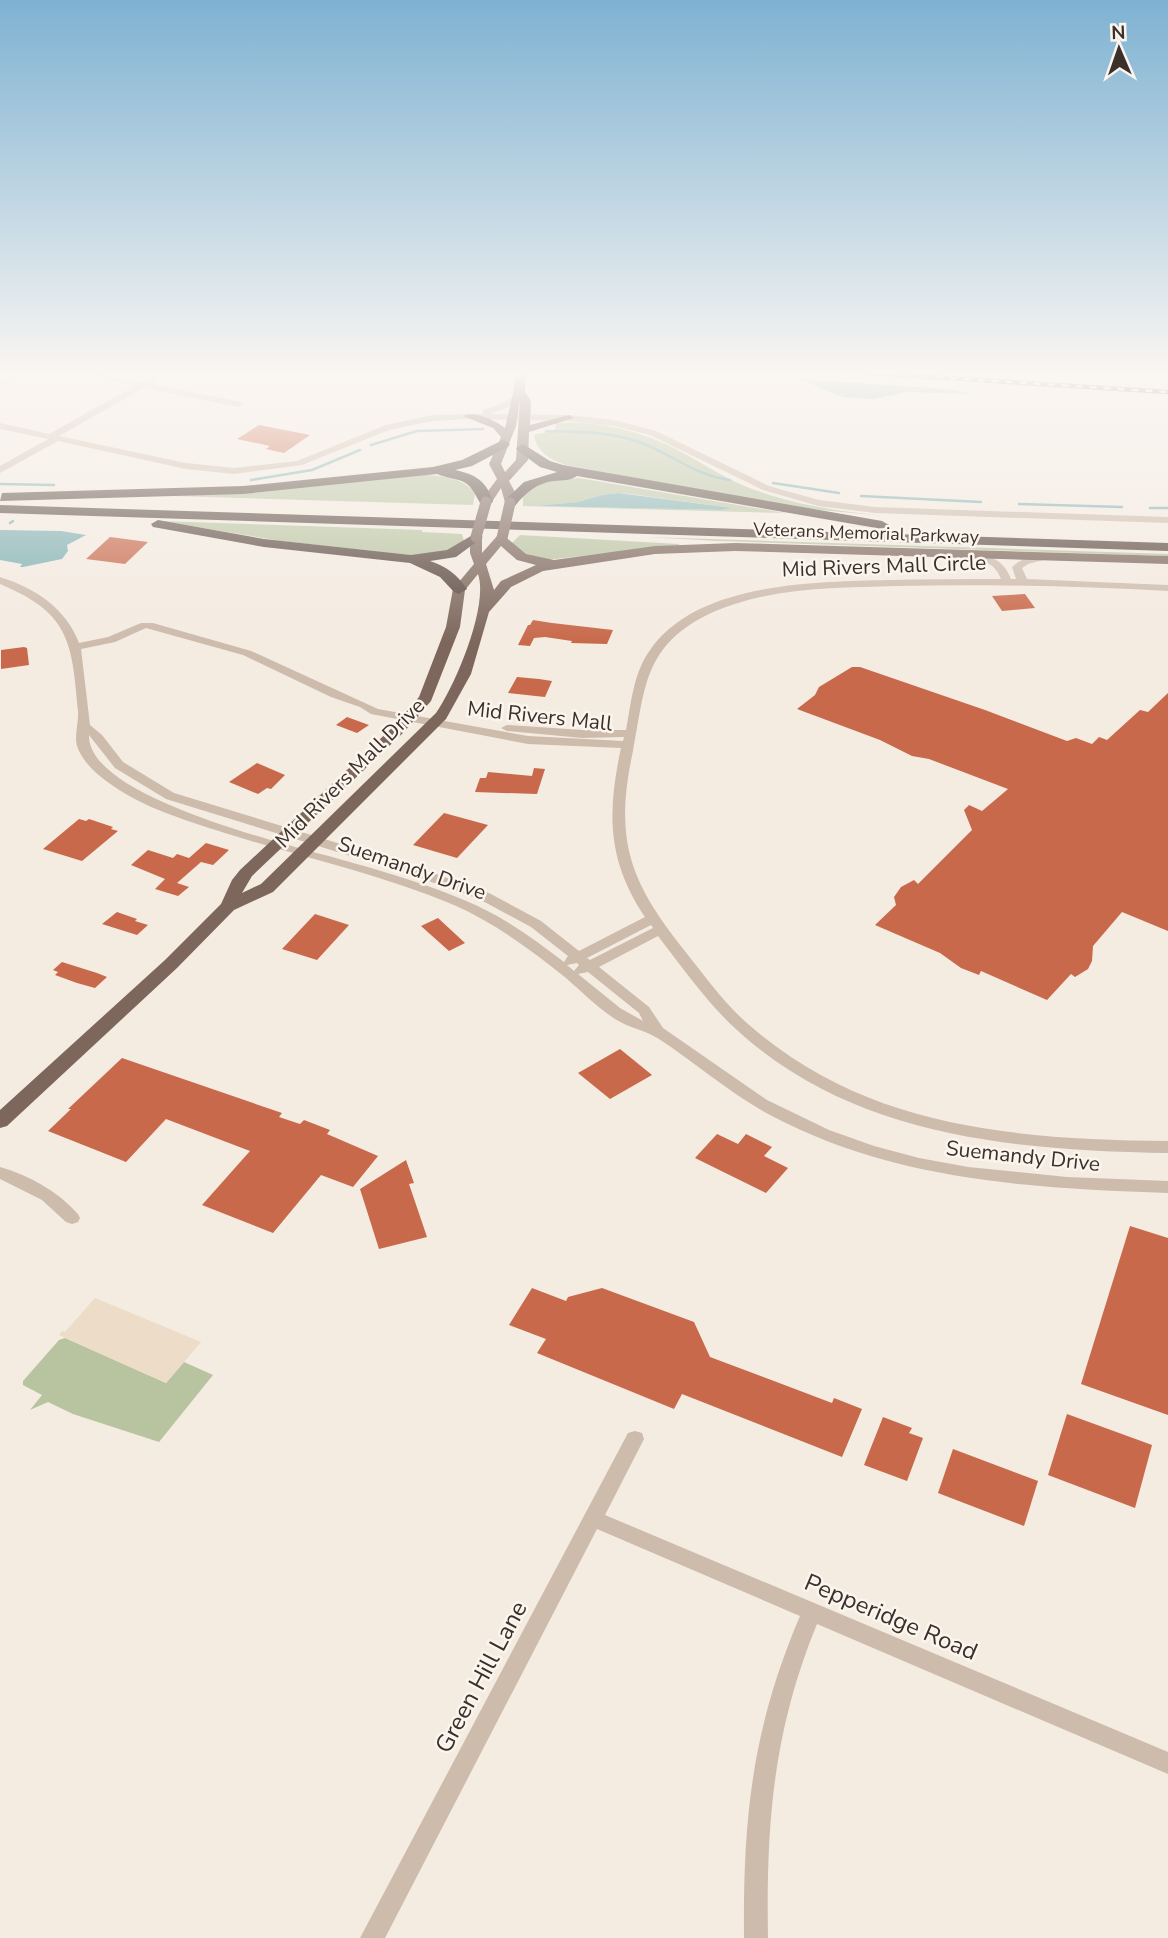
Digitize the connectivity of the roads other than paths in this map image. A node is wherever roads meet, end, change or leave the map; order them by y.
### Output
1 (169, 462) edge
2 (295, 462) edge
3 (468, 462) edge
4 (496, 462) edge
5 (520, 462) edge
6 (543, 462) edge
7 (713, 462) edge
8 (433, 471) junction
9 (600, 476) junction
10 (504, 481) junction
11 (0, 498) edge
12 (486, 502) junction
13 (510, 503) junction
14 (0, 509) edge
15 (77, 512) junction
16 (1168, 520) edge
17 (883, 524) junction
18 (480, 531) junction
19 (1168, 535) edge
20 (502, 538) junction
21 (1168, 547) edge
22 (857, 550) junction
23 (960, 554) junction
24 (1046, 556) junction
25 (411, 559) junction
26 (1168, 560) edge
27 (563, 562) junction
28 (480, 565) junction
29 (0, 580) edge
30 (1007, 583) junction
31 (1023, 583) junction
32 (458, 589) junction
33 (1168, 589) edge
34 (483, 611) junction
35 (76, 647) junction
36 (411, 715) junction
37 (438, 720) junction
38 (629, 739) junction
39 (282, 839) junction
40 (309, 847) junction
41 (228, 906) junction
42 (657, 924) junction
43 (582, 961) junction
44 (566, 971) junction
45 (657, 1031) junction
46 (0, 1121) edge
47 (1168, 1147) edge
48 (0, 1173) edge
49 (1168, 1187) edge
50 (72, 1218) dead end
51 (635, 1439) dead end
52 (594, 1519) junction
53 (812, 1612) junction
54 (1168, 1763) edge
55 (372, 1938) edge
56 (756, 1938) edge

1 - 2 street
3 - 8 highway
4 - 10 main road, Mid Rivers Mall Drive
5 - 10 main road, Mid Rivers Mall Drive
6 - 9 highway
7 - 16 street
8 - 11 highway
8 - 12 highway
9 - 13 highway
9 - 17 highway
10 - 12 main road, Mid Rivers Mall Drive
10 - 13 main road, Mid Rivers Mall Drive
11 - 17 highway
12 - 18 main road, Mid Rivers Mall Drive, bridge
13 - 20 main road, Mid Rivers Mall Drive, bridge
14 - 15 highway
15 - 18 highway
15 - 25 highway
17 - 19 highway
18 - 21 highway
18 - 22 highway
18 - 25 highway
18 - 28 main road, Mid Rivers Mall Drive
20 - 27 main road, Veterans Memorial Parkway
20 - 28 main road, Mid Rivers Mall Drive
22 - 23 main road, Veterans Memorial Parkway
22 - 27 main road, Veterans Memorial Parkway
23 - 24 main road, Veterans Memorial Parkway
23 - 30 street
24 - 26 main road, Veterans Memorial Parkway
24 - 31 street
25 - 32 highway
27 - 34 main road, Veterans Memorial Parkway
28 - 32 main road, Mid Rivers Mall Drive
28 - 34 main road, Mid Rivers Mall Drive
29 - 35 street, Suemandy Drive
30 - 31 street, Mid Rivers Mall Circle
30 - 38 street, Mid Rivers Mall Circle
31 - 33 street, Mid Rivers Mall Circle
32 - 36 main road, Mid Rivers Mall Drive
34 - 37 main road, Mid Rivers Mall Drive
35 - 36 street, Mid Rivers Mall
35 - 39 street, Suemandy Drive
36 - 37 street, Mid Rivers Mall
36 - 39 main road, Mid Rivers Mall Drive
37 - 38 street, Mid Rivers Mall
37 - 40 main road, Mid Rivers Mall Drive
38 - 42 street, Mid Rivers Mall Circle
39 - 40 street, Suemandy Drive
39 - 41 main road, Mid Rivers Mall Drive
40 - 41 main road, Mid Rivers Mall Drive
40 - 43 street, Suemandy Drive
40 - 44 street, Suemandy Drive
41 - 46 main road, Mid Rivers Mall Drive
42 - 43 street
42 - 47 street, Mid Rivers Mall Circle
43 - 44 street
43 - 45 street, Suemandy Drive
44 - 45 street, Suemandy Drive
45 - 49 street, Suemandy Drive
48 - 50 street
51 - 52 street, Green Hill Lane
52 - 53 street, Pepperidge Road
52 - 55 street, Green Hill Lane
53 - 54 street, Pepperidge Road
53 - 56 street

